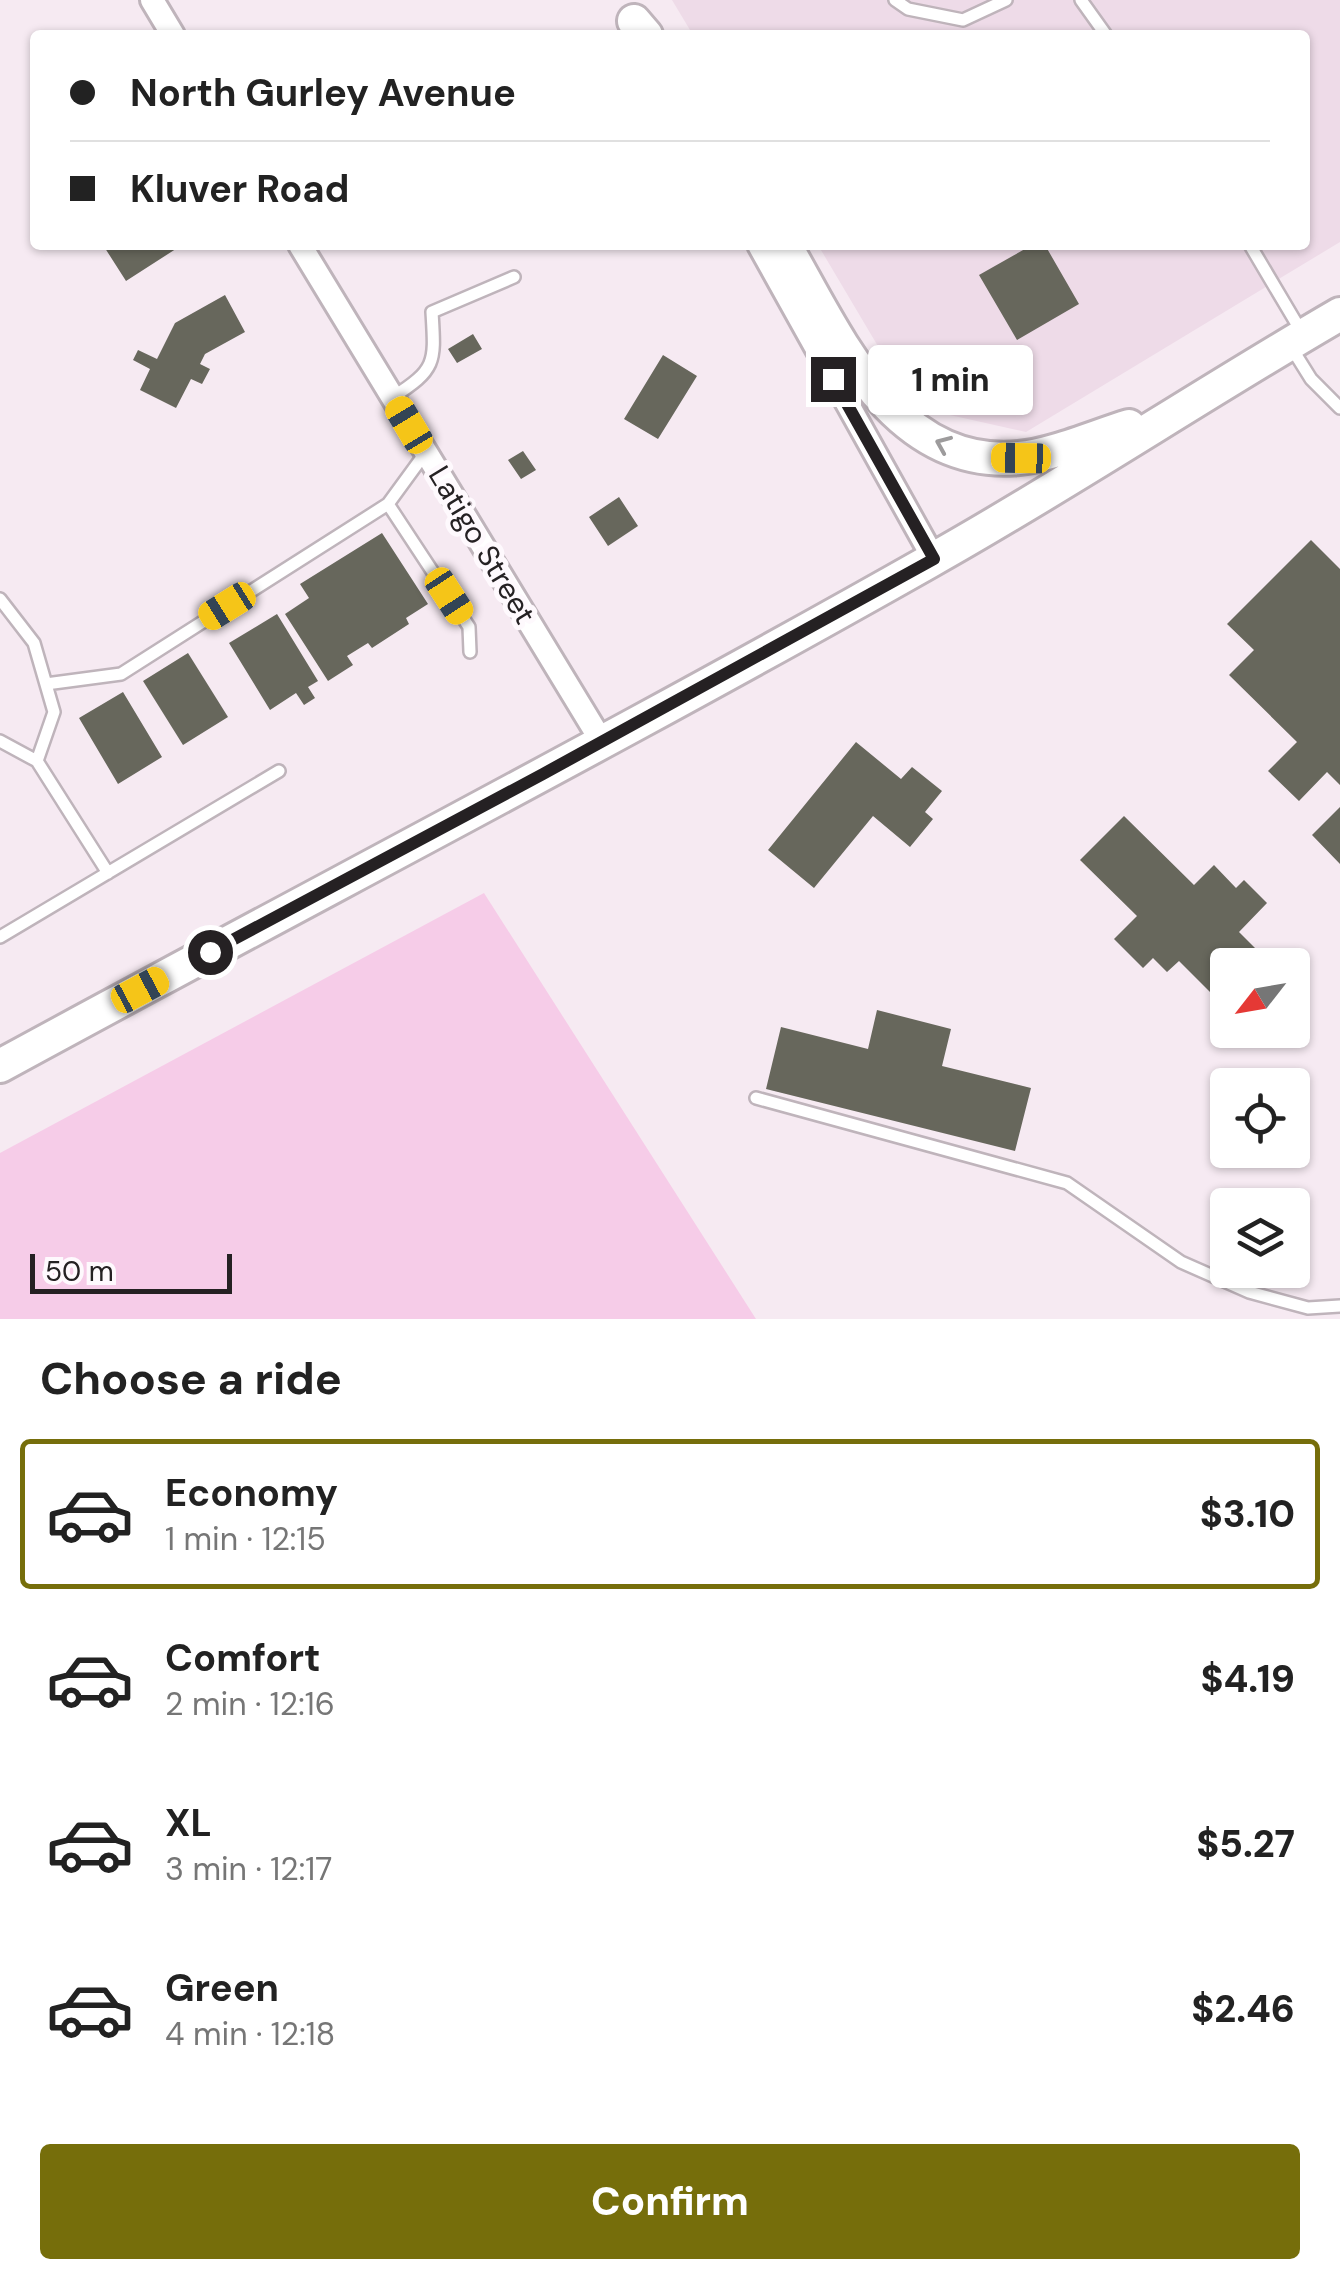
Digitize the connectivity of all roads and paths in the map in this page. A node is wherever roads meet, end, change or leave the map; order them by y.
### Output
1 (152, 0) edge
2 (895, 0) edge
3 (1006, 0) edge
4 (1081, 0) edge
5 (170, 30) edge
6 (1102, 30) edge
7 (303, 250) edge
8 (761, 250) edge
9 (788, 250) edge
10 (1252, 250) edge
11 (514, 277) dead end
12 (1340, 314) edge
13 (1296, 339) junction
14 (393, 398) junction
15 (1340, 408) edge
16 (1172, 413) junction
17 (426, 452) junction
18 (388, 504) junction
19 (934, 559) junction
20 (0, 599) edge
21 (470, 652) dead end
22 (46, 684) junction
23 (0, 741) edge
24 (602, 742) junction
25 (37, 761) junction
26 (280, 770) dead end
27 (108, 874) junction
28 (0, 937) edge
29 (0, 1066) edge
30 (756, 1098) dead end
31 (1340, 1306) edge

1 - 5 street
2 - 3 lane
4 - 6 lane
7 - 14 street, Latigo Street
8 - 19 street
16 -> 9 street
10 - 13 lane
11 - 14 lane
12 - 13 street
13 - 15 lane
13 - 16 street
14 - 17 street, Latigo Street
16 - 19 street
17 - 18 lane
17 - 24 street, Latigo Street
18 - 21 lane
18 - 22 lane
19 - 24 street
20 - 22 lane
22 - 25 lane
23 - 25 lane
24 - 29 street
25 - 27 lane
26 - 27 lane
27 - 28 lane
30 - 31 lane

